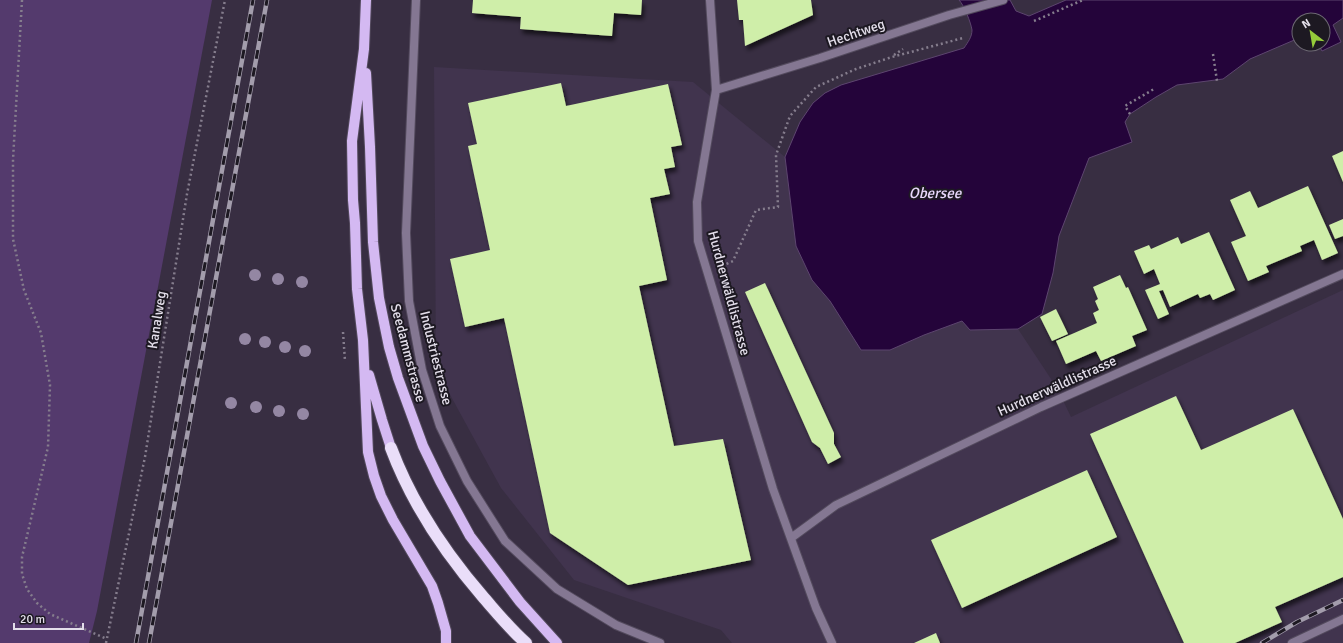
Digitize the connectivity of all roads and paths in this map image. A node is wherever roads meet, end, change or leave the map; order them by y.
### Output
1 (22, 0) edge
2 (225, 0) edge
3 (366, 0) edge
4 (416, 0) edge
5 (710, 0) edge
6 (1003, 0) edge
7 (1083, 0) edge
8 (1034, 21) dead end
9 (963, 38) dead end
10 (364, 49) junction
11 (1213, 54) dead end
12 (1217, 81) dead end
13 (716, 90) junction
14 (1154, 90) dead end
15 (1130, 114) dead end
16 (707, 273) junction
17 (1343, 274) edge
18 (363, 340) junction
19 (391, 448) joint
20 (791, 538) junction
21 (1343, 619) edge
22 (107, 639) junction
23 (106, 643) edge
24 (446, 643) edge
25 (526, 643) edge
26 (557, 643) edge
27 (660, 643) edge
28 (832, 643) edge
29 (1292, 643) edge

1 - 22 path
2 - 22 path, Kanalweg
3 - 10 main road, Seedammstrasse
4 - 27 street, Industriestrasse
5 - 13 street, Hurdnerwäldlistrasse
6 - 13 street, Hechtweg
7 - 8 path
9 - 16 path
10 - 18 main road, Seedammstrasse
10 - 26 main road, Seedammstrasse
11 - 12 path
13 - 16 street, Hurdnerwäldlistrasse
14 - 15 path
16 - 20 street, Hurdnerwäldlistrasse
17 - 20 street, Hurdnerwäldlistrasse
18 - 19 main road
18 - 24 main road, Seedammstrasse
19 - 25 highway
20 - 28 street, Hurdnerwäldlistrasse
21 - 29 street
22 - 23 path, Kanalweg

